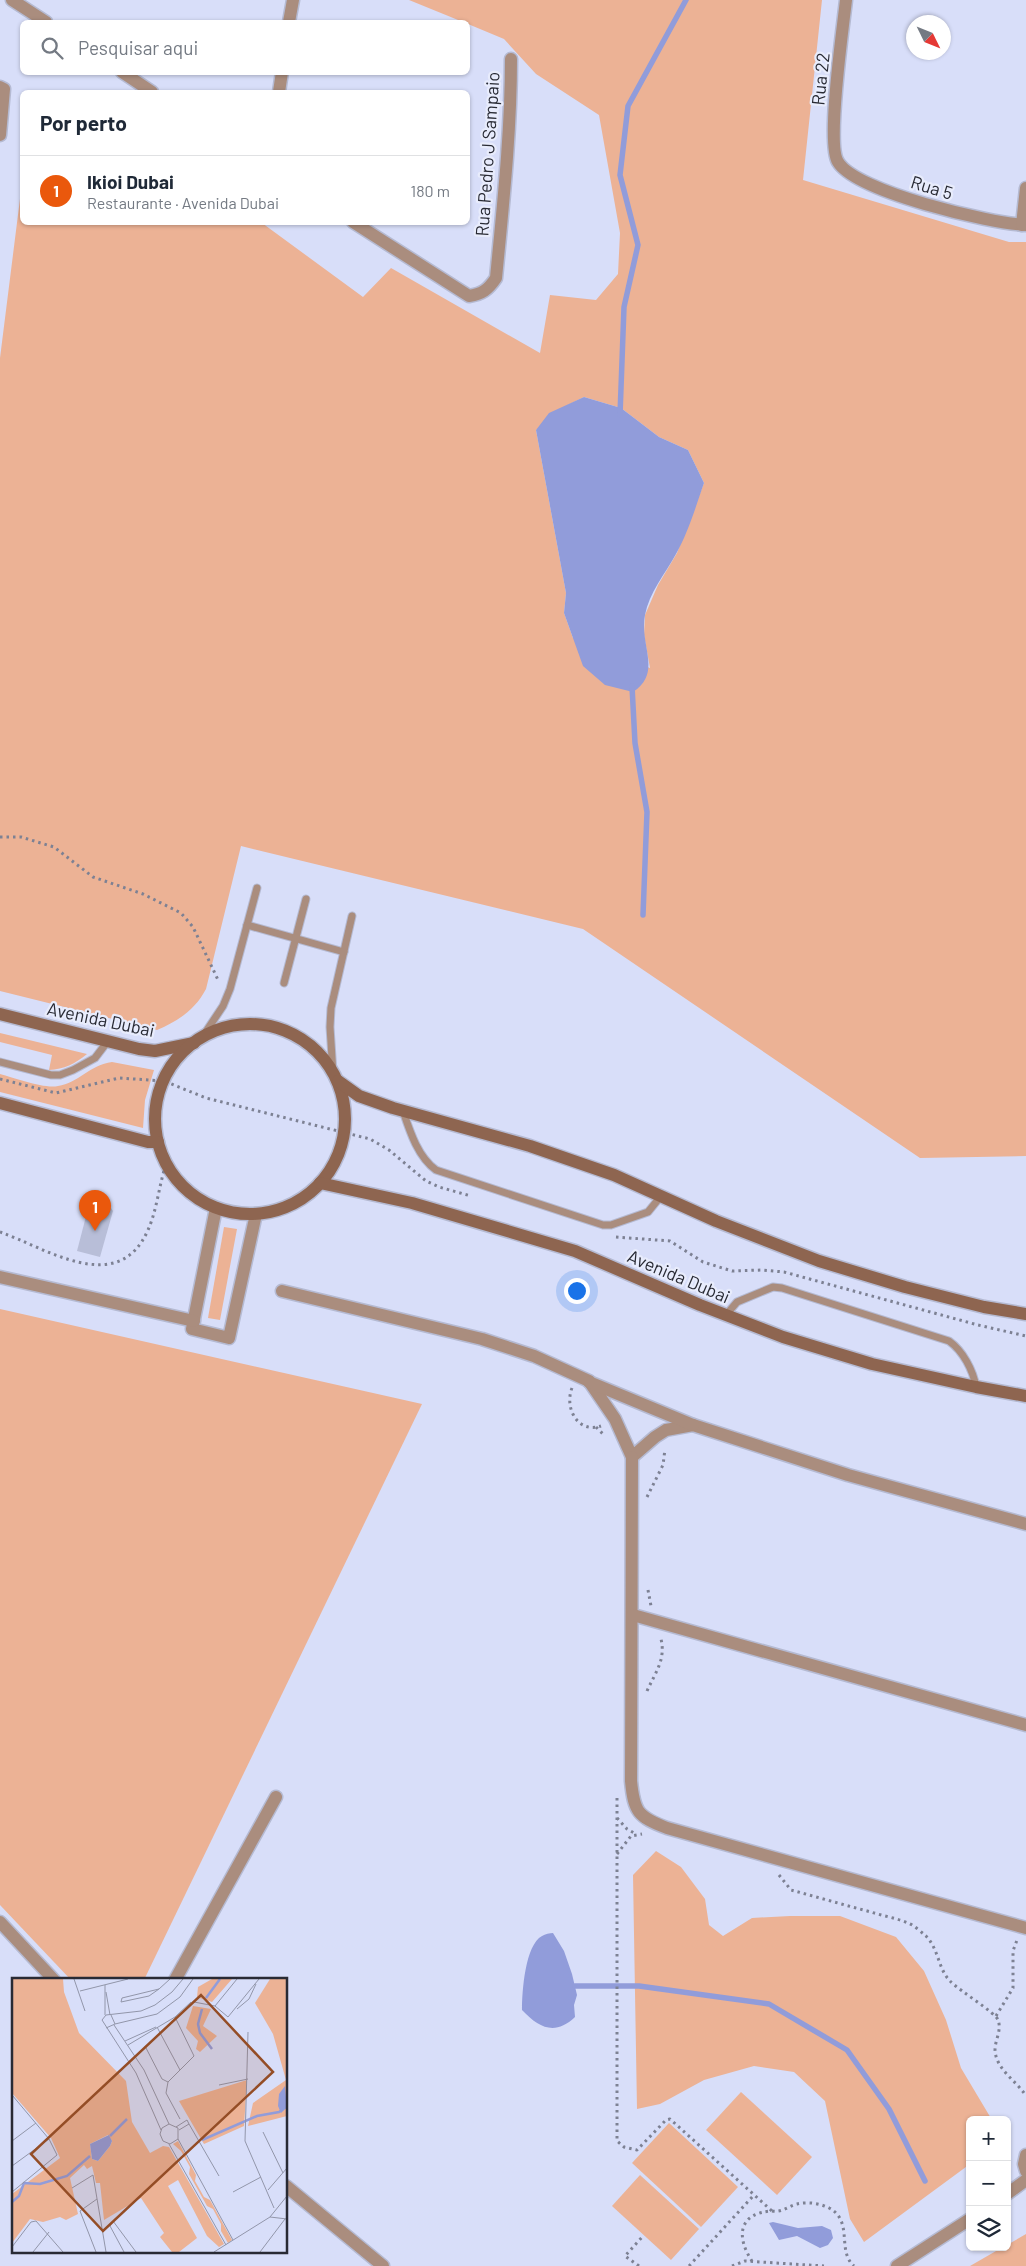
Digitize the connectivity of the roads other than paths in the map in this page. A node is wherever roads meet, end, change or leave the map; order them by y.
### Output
1 (12, 0) edge
2 (293, 0) edge
3 (846, 0) edge
4 (43, 20) edge
5 (289, 20) edge
6 (511, 59) dead end
7 (126, 75) edge
8 (282, 75) edge
9 (0, 87) edge
10 (149, 90) edge
11 (279, 90) edge
12 (0, 136) edge
13 (837, 162) joint
14 (1026, 188) edge
15 (358, 225) edge
16 (1024, 225) edge
17 (257, 888) dead end
18 (306, 899) dead end
19 (352, 916) dead end
20 (247, 924) junction
21 (296, 938) junction
22 (344, 952) junction
23 (284, 983) dead end
24 (0, 1014) edge
25 (108, 1041) junction
26 (198, 1041) junction
27 (0, 1062) edge
28 (335, 1077) junction
29 (0, 1103) edge
30 (403, 1110) junction
31 (158, 1142) junction
32 (320, 1183) junction
33 (661, 1196) junction
34 (216, 1208) junction
35 (256, 1214) junction
36 (0, 1277) edge
37 (282, 1290) dead end
38 (1026, 1314) edge
39 (726, 1315) junction
40 (194, 1321) junction
41 (583, 1378) junction
42 (976, 1387) junction
43 (1026, 1396) edge
44 (693, 1425) junction
45 (632, 1457) junction
46 (1026, 1524) edge
47 (633, 1615) junction
48 (1026, 1724) edge
49 (276, 1797) dead end
50 (0, 1922) edge
51 (1024, 1927) edge
52 (52, 1978) edge
53 (176, 1978) edge
54 (1026, 2155) edge
55 (1026, 2171) edge
56 (1026, 2180) edge
57 (288, 2188) edge
58 (1011, 2191) edge
59 (966, 2222) edge
60 (383, 2266) edge
61 (897, 2266) edge

1 - 4 street
2 - 5 street
3 - 13 street, Rua 22
6 - 15 street, Rua Pedro J Sampaio
7 - 10 street
8 - 11 street
9 - 12 street
13 - 16 street, Rua 5
14 - 16 street
17 - 20 lane
18 - 21 lane
19 - 22 lane
20 - 21 lane
20 - 26 lane
21 - 22 lane
21 - 23 lane
22 - 28 lane
24 - 25 street, Avenida Dubai
25 - 26 street, Avenida Dubai
25 - 27 lane
26 - 28 street, Avenida Dubai
26 - 31 street, Avenida Dubai
28 - 30 street, Avenida Dubai
28 - 32 street, Avenida Dubai
29 - 31 street
30 - 33 street, Avenida Dubai
30 - 33 lane
31 - 34 street, Avenida Dubai
32 - 35 street, Avenida Dubai
32 - 39 street, Avenida Dubai
33 - 38 street, Avenida Dubai
34 - 35 street, Avenida Dubai
34 - 40 street
35 - 40 street
36 - 40 street
37 - 41 street
39 - 42 street, Avenida Dubai
39 - 42 lane
41 - 44 street
41 - 45 street
42 - 43 street, Avenida Dubai
44 - 45 street
44 - 46 street
45 - 47 street
47 - 48 street
47 - 51 street
49 - 53 street
50 - 52 street
54 - 55 street
56 - 58 street
57 - 60 street
59 - 61 street

